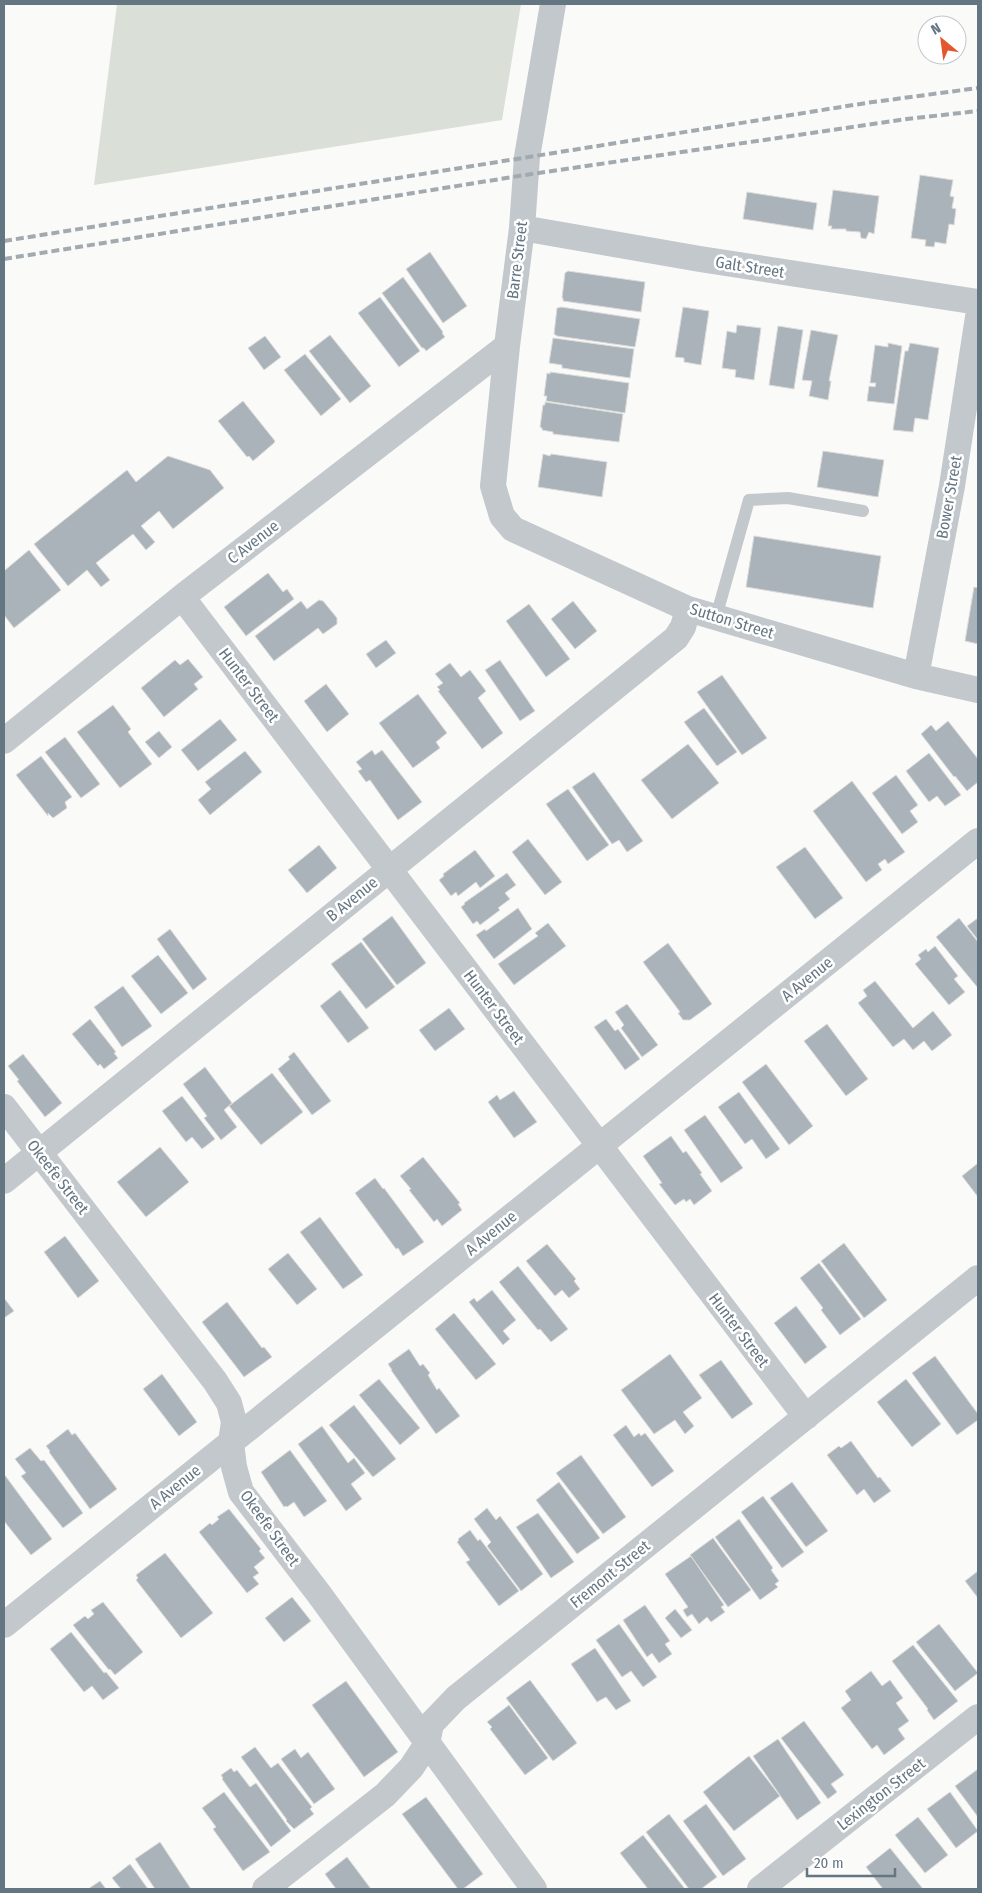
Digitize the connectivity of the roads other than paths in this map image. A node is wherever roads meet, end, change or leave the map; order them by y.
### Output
1 (553, 4) edge
2 (522, 228) junction
3 (978, 302) edge
4 (978, 317) edge
5 (507, 346) junction
6 (863, 511) dead end
7 (502, 516) joint
8 (182, 597) junction
9 (688, 609) junction
10 (716, 617) junction
11 (916, 676) junction
12 (978, 690) edge
13 (4, 742) edge
14 (978, 841) edge
15 (390, 869) junction
16 (4, 1107) edge
17 (599, 1146) junction
18 (38, 1152) junction
19 (4, 1181) edge
20 (978, 1278) edge
21 (806, 1417) junction
22 (231, 1442) junction
23 (4, 1625) edge
24 (978, 1717) edge
25 (428, 1744) junction
26 (265, 1889) edge
27 (534, 1889) edge
28 (760, 1889) edge

1 - 2 street, Barre Street
2 - 3 street, Galt Street
2 - 5 street, Barre Street
4 - 11 street, Bower Street
5 - 7 street, Barre Street
5 - 8 street, C Avenue
6 - 10 lane
7 - 9 street, Sutton Street
8 - 13 street, C Avenue
8 - 15 street, Hunter Street
9 - 10 street, Sutton Street
9 - 15 street, B Avenue
10 - 11 street, Sutton Street
11 - 12 street, Sutton Street
14 - 17 street, A Avenue
15 - 17 street, Hunter Street
15 - 18 street, B Avenue
16 - 18 street, Okeefe Street
17 - 21 street, Hunter Street
17 - 22 street, A Avenue
18 - 19 street, B Avenue
18 - 22 street, Okeefe Street
20 - 21 street, Fremont Street
21 - 25 street, Fremont Street
22 - 23 street, A Avenue
22 - 25 street, Okeefe Street
24 - 28 street, Lexington Street
25 - 26 street, Fremont Street
25 - 27 street, Okeefe Street

